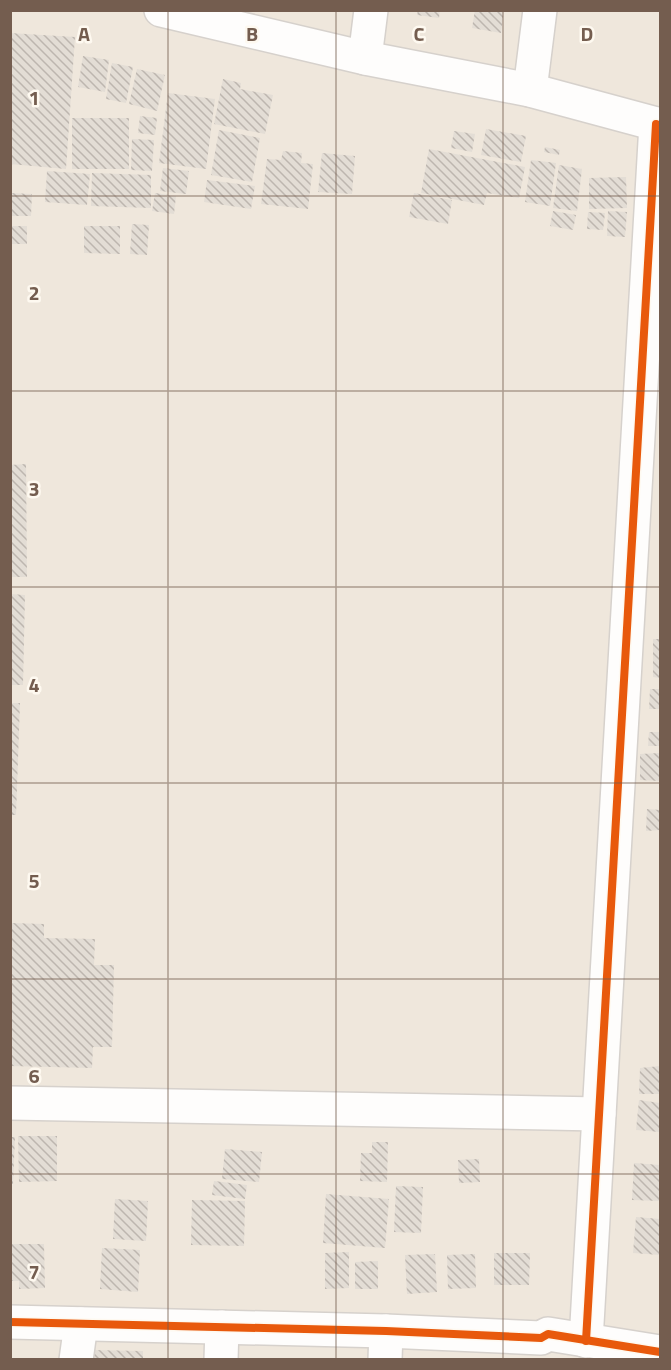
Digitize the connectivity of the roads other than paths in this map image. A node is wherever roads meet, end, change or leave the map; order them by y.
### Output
1 (160, 10) edge
2 (371, 10) edge
3 (540, 10) edge
4 (226, 18) edge
5 (365, 58) junction
6 (530, 90) junction
7 (658, 124) edge
8 (10, 1103) edge
9 (599, 1114) junction
10 (10, 1322) edge
11 (81, 1324) junction
12 (222, 1327) junction
13 (586, 1341) junction
14 (386, 1345) edge
15 (540, 1349) edge
16 (660, 1352) edge
17 (76, 1359) edge
18 (221, 1359) edge

1 - 4 street
2 - 5 street
3 - 6 street
4 - 5 street
5 - 6 street
6 - 7 street
7 - 9 street
8 - 9 street
9 - 13 street
10 - 11 street
11 - 12 street
11 - 17 street
12 - 14 street
12 - 18 street
13 - 15 street
13 - 16 street
14 - 15 street

